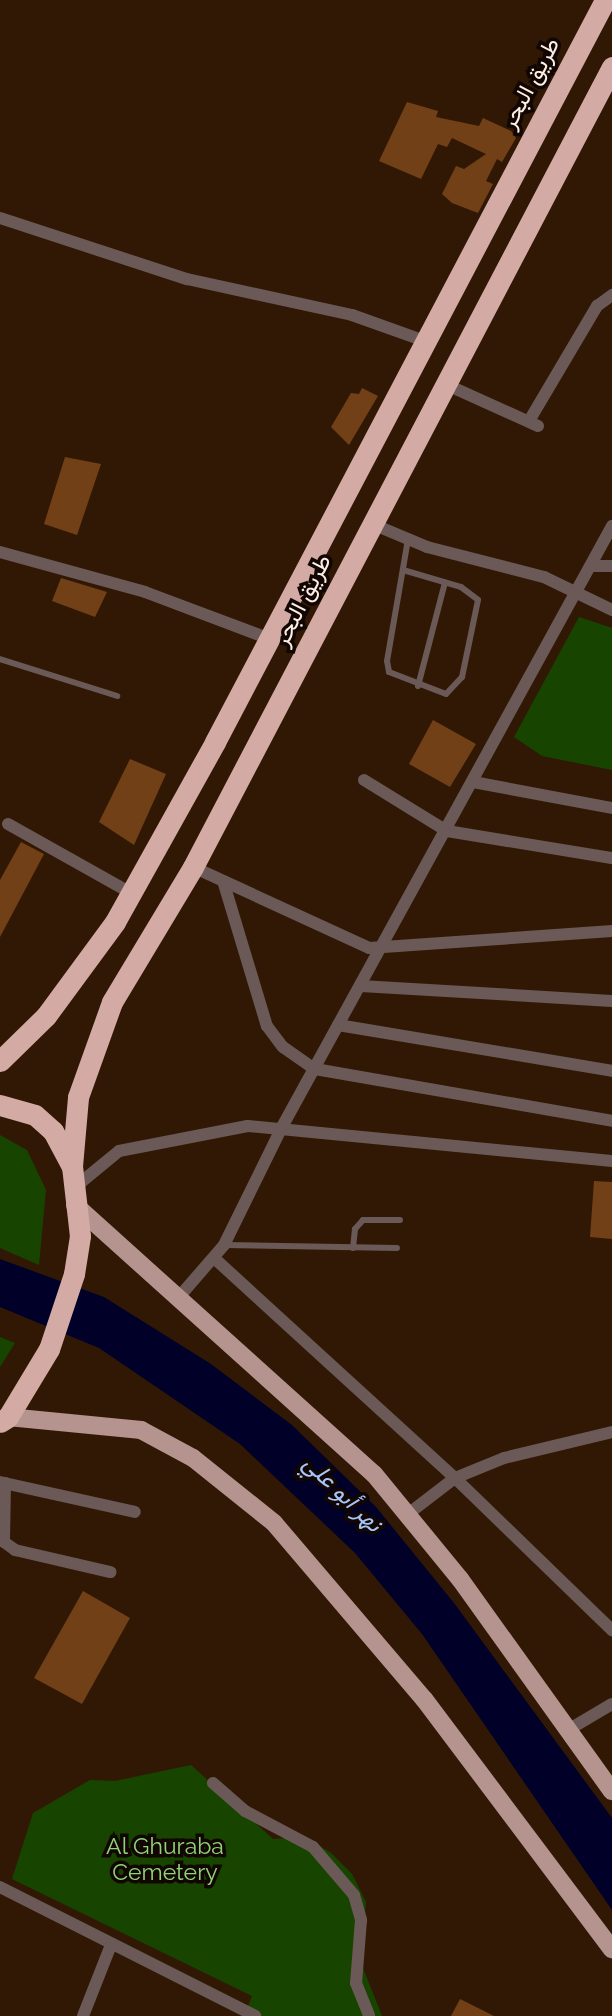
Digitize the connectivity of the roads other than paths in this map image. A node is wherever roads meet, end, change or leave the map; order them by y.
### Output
1 (604, 0) edge
2 (612, 67) edge
3 (0, 218) edge
4 (612, 295) edge
5 (422, 340) junction
6 (445, 384) junction
7 (370, 523) junction
8 (612, 526) edge
9 (408, 539) junction
10 (0, 552) edge
11 (592, 566) junction
12 (612, 566) edge
13 (403, 570) junction
14 (445, 582) junction
15 (578, 594) junction
16 (612, 610) edge
17 (270, 639) junction
18 (0, 659) edge
19 (418, 686) junction
20 (117, 696) dead end
21 (364, 780) dead end
22 (473, 782) junction
23 (612, 808) edge
24 (8, 824) dead end
25 (447, 831) junction
26 (612, 859) edge
27 (193, 867) junction
28 (224, 884) junction
29 (131, 893) junction
30 (612, 931) edge
31 (383, 950) junction
32 (361, 986) junction
33 (612, 1001) edge
34 (338, 1025) junction
35 (0, 1060) edge
36 (315, 1069) junction
37 (612, 1071) edge
38 (0, 1105) edge
39 (612, 1121) edge
40 (282, 1127) junction
41 (612, 1161) edge
42 (72, 1166) junction
43 (75, 1196) junction
44 (400, 1220) dead end
45 (224, 1245) junction
46 (354, 1248) junction
47 (397, 1248) dead end
48 (214, 1258) junction
49 (179, 1297) junction
50 (4, 1419) edge
51 (612, 1432) edge
52 (455, 1478) junction
53 (3, 1483) edge
54 (135, 1512) dead end
55 (408, 1514) junction
56 (110, 1573) dead end
57 (612, 1630) edge
58 (612, 1704) edge
59 (568, 1730) junction
60 (213, 1783) dead end
61 (612, 1791) edge
62 (0, 1887) edge
63 (111, 1945) junction
64 (612, 1949) edge
65 (83, 2016) edge
66 (255, 2016) edge
67 (369, 2016) edge

1 - 5 highway, طريق البحر
2 - 6 highway, طريق البحر
3 - 5 street
4 - 6 street
5 - 17 highway, طريق البحر
6 - 7 highway, طريق البحر
7 - 9 street
7 - 27 highway, طريق البحر
8 - 11 street
9 - 13 lane
9 - 15 street
10 - 17 street
11 - 12 street
11 - 15 street
13 - 14 lane
13 - 19 lane
14 - 19 lane
14 - 19 lane
15 - 16 street
15 - 22 street
17 - 29 highway, طريق البحر
18 - 20 lane
21 - 25 street
22 - 23 street
22 - 25 street
24 - 29 street
25 - 26 street
25 - 31 street
27 - 28 street
27 - 42 highway, طريق البحر
28 - 31 street
28 - 36 street
29 - 35 highway, طريق البحر
30 - 31 street
31 - 32 street
32 - 33 street
32 - 34 street
34 - 36 street
34 - 37 street
36 - 39 street
36 - 40 street
38 - 42 highway
40 - 41 street
40 - 43 street
40 - 45 street
42 - 43 highway
43 - 49 main road
43 - 50 highway
44 - 46 lane
45 - 46 lane
45 - 48 street
46 - 47 lane
48 - 49 street
48 - 52 street
49 - 55 main road
50 - 64 main road
51 - 52 street
52 - 55 street
52 - 57 street
53 - 54 street
53 - 56 street
55 - 59 main road
58 - 59 street
59 - 61 main road
60 - 67 street
62 - 63 street
63 - 65 street
63 - 66 street

